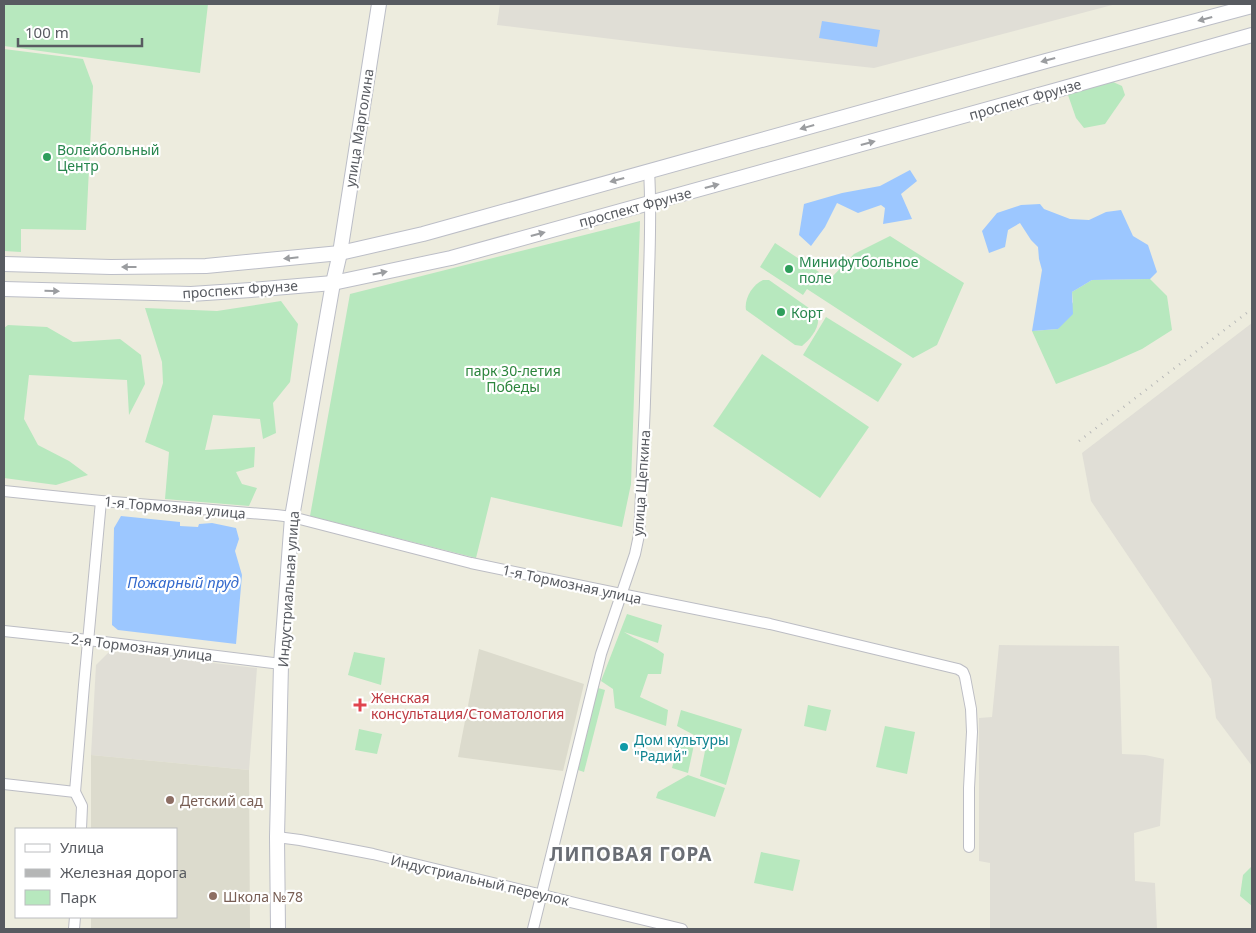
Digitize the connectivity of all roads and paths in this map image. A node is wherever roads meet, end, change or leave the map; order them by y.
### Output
1 (379, 4) edge
2 (1252, 6) edge
3 (1252, 35) edge
4 (649, 171) junction
5 (651, 203) junction
6 (340, 253) junction
7 (4, 264) edge
8 (333, 283) junction
9 (4, 289) edge
10 (4, 491) edge
11 (101, 501) junction
12 (292, 518) junction
13 (621, 594) junction
14 (4, 630) edge
15 (88, 640) junction
16 (281, 664) junction
17 (4, 784) edge
18 (75, 792) junction
19 (81, 828) edge
20 (277, 837) junction
21 (969, 847) dead end
22 (541, 894) junction
23 (278, 929) edge
24 (533, 929) edge
25 (682, 929) edge

1 - 6 main road, улица Марголина
2 -> 4 main road, проспект Фрунзе
5 -> 3 main road, проспект Фрунзе
4 - 5 street, улица Щепкина
4 -> 6 main road, проспект Фрунзе
8 -> 5 main road, проспект Фрунзе
5 - 13 street, улица Щепкина
6 -> 7 main road, проспект Фрунзе
6 - 8 main road, Индустриальная улица
9 -> 8 main road, проспект Фрунзе
8 - 12 main road, Индустриальная улица
10 - 11 street, 1-я Тормозная улица
11 - 12 street, 1-я Тормозная улица
11 - 15 street
12 - 13 street, 1-я Тормозная улица
12 - 16 main road, Индустриальная улица
13 - 21 street, 1-я Тормозная улица
13 - 22 street, улица Щепкина
14 - 15 street, 2-я Тормозная улица
15 - 16 street, 2-я Тормозная улица
15 - 18 street
16 - 20 main road, Индустриальная улица
17 - 18 street
18 - 19 street
20 - 22 street, Индустриальный переулок
20 - 23 main road, Индустриальная улица
22 - 24 street, улица Щепкина
22 - 25 street, Индустриальный переулок

